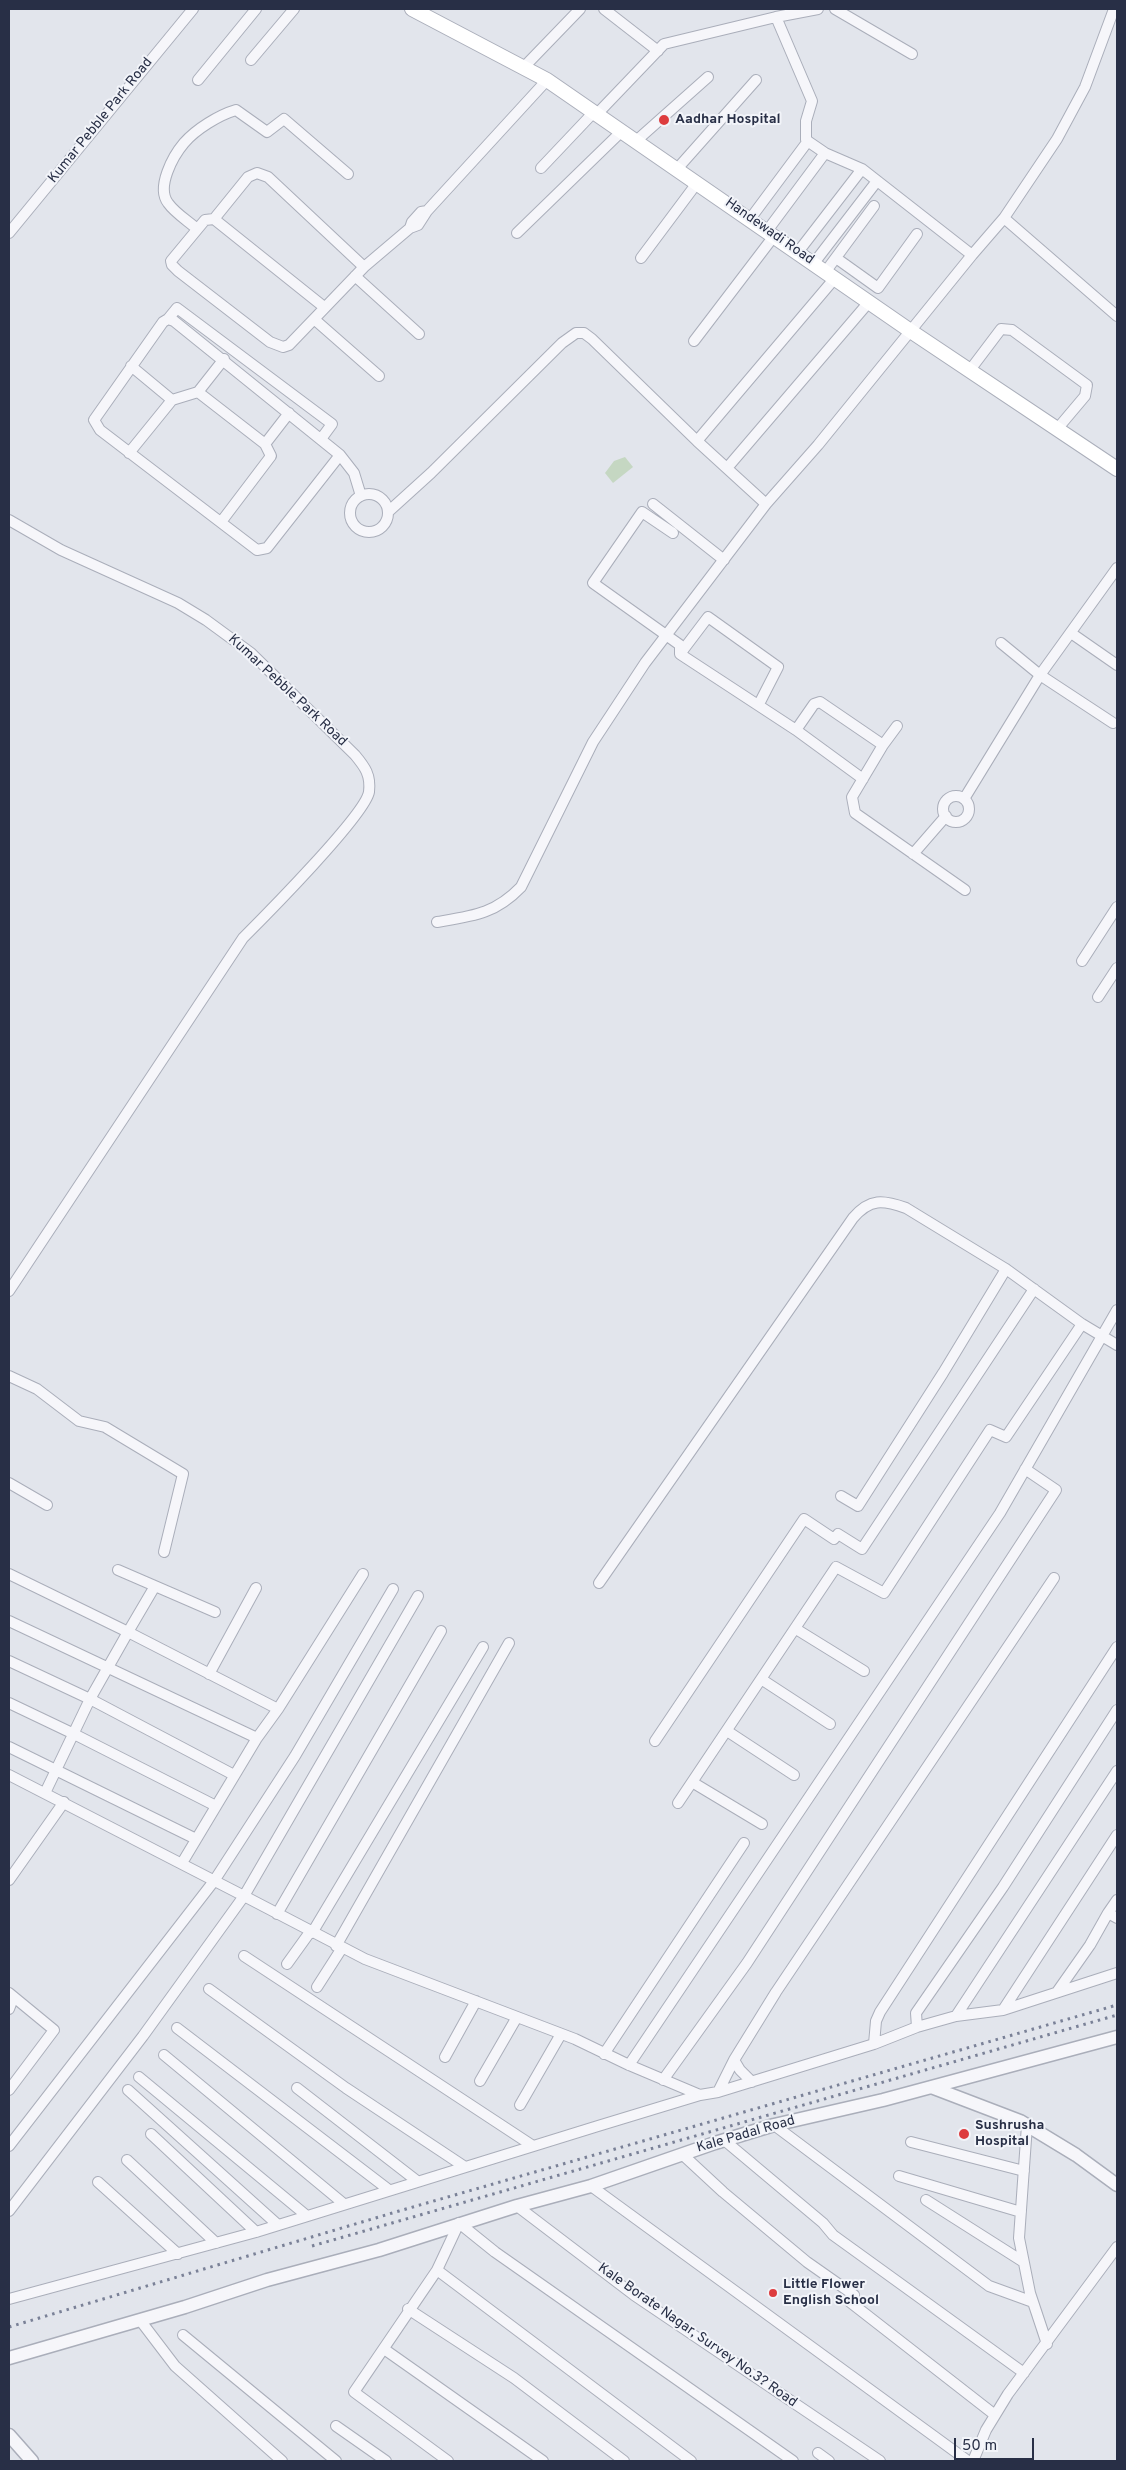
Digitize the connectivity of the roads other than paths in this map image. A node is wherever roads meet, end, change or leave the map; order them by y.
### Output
1 (192, 9) edge
2 (256, 9) edge
3 (294, 9) edge
4 (580, 9) edge
5 (604, 9) edge
6 (818, 9) edge
7 (835, 9) edge
8 (1114, 9) edge
9 (416, 10) edge
10 (776, 17) junction
11 (658, 51) junction
12 (912, 54) dead end
13 (251, 60) dead end
14 (524, 67) junction
15 (708, 77) dead end
16 (198, 80) dead end
17 (547, 80) junction
18 (756, 80) dead end
19 (596, 113) junction
20 (622, 131) junction
21 (636, 141) junction
22 (808, 141) junction
23 (825, 153) junction
24 (542, 168) dead end
25 (677, 168) junction
26 (862, 169) junction
27 (348, 174) dead end
28 (877, 181) junction
29 (697, 183) junction
30 (874, 206) dead end
31 (1004, 218) junction
32 (214, 219) junction
33 (750, 219) junction
34 (197, 229) junction
35 (9, 233) edge
36 (517, 233) dead end
37 (771, 234) junction
38 (917, 234) dead end
39 (798, 252) junction
40 (972, 255) junction
41 (641, 258) dead end
42 (836, 258) junction
43 (814, 263) junction
44 (364, 267) junction
45 (856, 271) junction
46 (354, 276) junction
47 (835, 278) junction
48 (869, 302) junction
49 (324, 307) junction
50 (1117, 316) edge
51 (168, 319) junction
52 (314, 319) junction
53 (912, 332) junction
54 (419, 334) dead end
55 (694, 341) dead end
56 (224, 359) junction
57 (131, 366) junction
58 (970, 370) junction
59 (379, 376) dead end
60 (198, 392) junction
61 (172, 400) junction
62 (289, 413) junction
63 (1058, 428) junction
64 (321, 439) junction
65 (697, 441) junction
66 (265, 444) junction
67 (129, 453) junction
68 (340, 455) junction
69 (727, 468) junction
70 (1117, 469) edge
71 (361, 496) junction
72 (652, 504) dead end
73 (766, 504) junction
74 (388, 512) junction
75 (9, 520) edge
76 (220, 522) junction
77 (673, 533) dead end
78 (724, 560) junction
79 (1117, 568) edge
80 (1071, 633) junction
81 (666, 636) junction
82 (1001, 643) dead end
83 (680, 654) junction
84 (1117, 665) edge
85 (1040, 676) junction
86 (759, 704) junction
87 (1113, 723) dead end
88 (897, 726) dead end
89 (796, 730) junction
90 (883, 745) junction
91 (863, 778) junction
92 (964, 800) junction
93 (946, 816) junction
94 (912, 854) junction
95 (965, 890) dead end
96 (1117, 907) edge
97 (437, 922) dead end
98 (1082, 961) dead end
99 (1117, 968) edge
100 (1098, 997) dead end
101 (1006, 1269) junction
102 (1034, 1289) junction
103 (9, 1291) edge
104 (1117, 1310) edge
105 (1082, 1324) junction
106 (1101, 1336) junction
107 (1117, 1345) edge
108 (9, 1376) edge
109 (1025, 1469) junction
110 (9, 1483) edge
111 (842, 1496) dead end
112 (47, 1505) dead end
113 (164, 1552) dead end
114 (118, 1570) dead end
115 (9, 1574) edge
116 (363, 1574) dead end
117 (1054, 1578) dead end
118 (600, 1583) dead end
119 (155, 1586) junction
120 (256, 1588) dead end
121 (393, 1589) dead end
122 (418, 1596) dead end
123 (215, 1612) dead end
124 (9, 1621) edge
125 (796, 1628) junction
126 (441, 1631) dead end
127 (128, 1632) junction
128 (509, 1643) dead end
129 (483, 1647) dead end
130 (1117, 1647) edge
131 (9, 1661) edge
132 (108, 1668) junction
133 (864, 1671) dead end
134 (210, 1674) junction
135 (761, 1679) junction
136 (90, 1700) junction
137 (9, 1702) edge
138 (278, 1709) junction
139 (1117, 1710) edge
140 (830, 1724) dead end
141 (727, 1731) junction
142 (74, 1734) junction
143 (257, 1738) junction
144 (655, 1741) dead end
145 (9, 1747) edge
146 (57, 1770) junction
147 (1117, 1771) edge
148 (9, 1775) edge
149 (234, 1775) junction
150 (794, 1775) dead end
151 (692, 1782) junction
152 (45, 1793) junction
153 (64, 1802) junction
154 (678, 1803) dead end
155 (216, 1806) junction
156 (762, 1824) dead end
157 (1117, 1835) edge
158 (196, 1839) junction
159 (744, 1843) dead end
160 (182, 1863) junction
161 (9, 1880) edge
162 (214, 1881) junction
163 (244, 1896) junction
164 (1117, 1900) edge
165 (277, 1914) junction
166 (1113, 1916) edge
167 (311, 1932) junction
168 (339, 1947) junction
169 (244, 1956) dead end
170 (287, 1964) dead end
171 (1117, 1973) edge
172 (317, 1987) dead end
173 (208, 1990) dead end
174 (1057, 1992) junction
175 (10, 1994) edge
176 (476, 2001) junction
177 (9, 2009) edge
178 (1003, 2010) junction
179 (956, 2016) junction
180 (517, 2017) junction
181 (917, 2027) junction
182 (177, 2028) dead end
183 (561, 2034) junction
184 (1117, 2037) edge
185 (874, 2044) junction
186 (604, 2054) junction
187 (164, 2055) dead end
188 (445, 2057) dead end
189 (734, 2060) junction
190 (629, 2065) junction
191 (139, 2077) dead end
192 (664, 2080) junction
193 (480, 2081) dead end
194 (752, 2082) junction
195 (297, 2088) dead end
196 (931, 2088) junction
197 (9, 2090) edge
198 (128, 2090) dead end
199 (718, 2092) junction
200 (700, 2095) junction
201 (520, 2105) dead end
202 (774, 2125) junction
203 (1027, 2125) junction
204 (151, 2134) dead end
205 (724, 2140) junction
206 (911, 2142) dead end
207 (9, 2146) edge
208 (533, 2146) junction
209 (682, 2154) junction
210 (126, 2160) dead end
211 (465, 2167) junction
212 (1024, 2171) junction
213 (899, 2176) dead end
214 (417, 2181) junction
215 (98, 2182) dead end
216 (1117, 2185) edge
217 (591, 2186) junction
218 (390, 2190) junction
219 (926, 2200) dead end
220 (344, 2204) junction
221 (517, 2206) junction
222 (9, 2211) edge
223 (1021, 2212) junction
224 (307, 2216) junction
225 (459, 2223) junction
226 (278, 2225) junction
227 (256, 2232) junction
228 (216, 2243) junction
229 (1117, 2247) edge
230 (178, 2254) junction
231 (1022, 2262) junction
232 (437, 2270) junction
233 (9, 2299) edge
234 (1033, 2302) junction
235 (408, 2310) junction
236 (140, 2320) junction
237 (183, 2335) dead end
238 (1047, 2344) junction
239 (384, 2349) junction
240 (9, 2358) edge
241 (1024, 2373) junction
242 (995, 2415) junction
243 (336, 2426) dead end
244 (9, 2435) edge
245 (818, 2453) dead end
246 (32, 2461) edge
247 (282, 2461) edge
248 (336, 2461) edge
249 (386, 2461) edge
250 (448, 2461) edge
251 (543, 2461) edge
252 (624, 2461) edge
253 (691, 2461) edge
254 (793, 2461) edge
255 (829, 2461) edge
256 (880, 2461) edge
257 (968, 2461) edge
258 (973, 2461) edge

1 - 35 street, Kumar Pebble Park Road
2 - 16 street
3 - 13 street
4 - 14 street
5 - 11 street
6 - 10 street
7 - 12 street
8 - 31 street
9 - 14 main road, Handewadi Road
10 - 11 street
10 - 22 street
11 - 19 street
14 - 17 main road, Handewadi Road
15 - 21 street
17 - 19 main road, Handewadi Road
17 - 44 street
18 - 25 street
19 - 20 main road, Handewadi Road
19 - 24 street
20 - 21 main road, Handewadi Road
20 - 36 street
21 - 25 main road, Handewadi Road
22 - 23 street
22 - 33 street
23 - 26 street
23 - 37 street
25 - 29 main road, Handewadi Road
26 - 28 street
26 - 39 street
27 - 34 street
28 - 40 street
28 - 43 street
29 - 33 main road, Handewadi Road
29 - 41 street
30 - 42 street
31 - 40 street
31 - 50 street
32 - 34 street
32 - 44 street
32 - 49 street
33 - 37 main road, Handewadi Road
34 - 52 street
37 - 39 main road, Handewadi Road
37 - 55 street
38 - 45 street
39 - 43 main road, Handewadi Road
40 - 53 street
42 - 45 street
42 - 47 street
43 - 47 main road, Handewadi Road
44 - 46 street
45 - 47 street
46 - 49 street
46 - 54 street
47 - 48 main road, Handewadi Road
47 - 65 street
48 - 53 main road, Handewadi Road
48 - 69 street
49 - 52 street
51 - 56 street
51 - 57 street
51 - 64 street
52 - 59 street
53 - 58 main road, Handewadi Road
53 - 73 street
56 - 60 street
56 - 62 street
57 - 61 street
57 - 67 street
58 - 63 main road, Handewadi Road
58 - 63 street
60 - 61 street
60 - 66 street
61 - 67 street
62 - 64 street
62 - 66 street
63 - 70 main road, Handewadi Road
64 - 68 street
65 - 69 street
65 - 74 street
66 - 76 street
67 - 76 street
68 - 71 street
68 - 76 street
69 - 73 street
71 - 74 street
71 - 74 street
72 - 78 street
73 - 78 street
75 - 103 street, Kumar Pebble Park Road
77 - 81 street
78 - 81 street
79 - 80 street
80 - 84 street
80 - 85 street
81 - 83 street
81 - 97 street
82 - 85 street
83 - 86 street
83 - 86 street
85 - 87 street
85 - 92 street
86 - 89 street
88 - 90 street
89 - 90 street
89 - 91 street
90 - 91 street
91 - 94 street
92 - 93 street
92 - 93 street
93 - 94 street
94 - 95 street
96 - 98 street
99 - 100 street
101 - 102 street
101 - 111 street
101 - 118 street
102 - 105 street
102 - 144 street
104 - 106 street
105 - 106 street
105 - 125 street
106 - 107 street
106 - 109 street
108 - 113 street
109 - 190 street
109 - 192 street
110 - 112 street
114 - 119 street
115 - 127 street
116 - 138 street
117 - 189 street
119 - 123 street
119 - 127 street
120 - 134 street
121 - 162 street
122 - 163 street
124 - 132 street
125 - 133 street
125 - 135 street
126 - 165 street
127 - 132 street
127 - 134 street
128 - 168 street
129 - 167 street
130 - 185 street
131 - 136 street
132 - 136 street
132 - 143 street
134 - 138 street
135 - 140 street
135 - 141 street
136 - 142 street
136 - 149 street
137 - 142 street
138 - 143 street
139 - 181 street
141 - 150 street
141 - 151 street
142 - 146 street
142 - 155 street
143 - 149 street
145 - 146 street
146 - 152 street
146 - 158 street
147 - 179 street
148 - 152 street
149 - 155 street
151 - 154 street
151 - 156 street
152 - 153 street
153 - 160 street
153 - 161 street
155 - 158 street
157 - 178 street
158 - 160 street
159 - 186 street
160 - 162 street
162 - 163 street
162 - 207 street
163 - 165 street
163 - 222 street
164 - 166 street
165 - 167 street
166 - 174 street
167 - 168 street
167 - 170 street
168 - 172 street
168 - 176 street
169 - 208 street
171 - 174 street
173 - 211 street
174 - 178 street
175 - 177 street
175 - 197 street
176 - 180 street
176 - 188 street
178 - 179 street
179 - 181 street
180 - 183 street
180 - 193 street
181 - 185 street
182 - 218 street
183 - 186 street
183 - 201 street
184 - 196 street, Kale Padal Road
185 - 194 street
186 - 190 street
187 - 220 street
189 - 194 street
189 - 199 street
190 - 192 street
191 - 224 street
192 - 200 street
194 - 199 street
195 - 214 street
196 - 202 street, Kale Padal Road
196 - 203 street
198 - 226 street
199 - 200 street
200 - 208 street
202 - 205 street, Kale Padal Road
202 - 234 street
203 - 212 street
203 - 216 street
204 - 227 street
205 - 209 street, Kale Padal Road
205 - 241 street
206 - 212 street
208 - 211 street
209 - 217 street, Kale Padal Road
209 - 242 street
210 - 228 street
211 - 214 street
212 - 223 street
213 - 223 street
214 - 218 street
215 - 230 street
217 - 221 street, Kale Padal Road
217 - 257 street
218 - 220 street
219 - 231 street
220 - 224 street
221 - 225 street, Kale Padal Road
221 - 256 street, Kale Borate Nagar, Survey No.3? Road
223 - 231 street
224 - 226 street
225 - 232 street
225 - 236 street, Kale Padal Road
225 - 254 street
226 - 227 street
227 - 228 street
228 - 230 street
229 - 238 street
230 - 233 street
231 - 234 street
232 - 235 street
232 - 253 street
234 - 238 street
235 - 239 street
235 - 252 street
236 - 240 street, Kale Padal Road
236 - 247 street
237 - 248 street
238 - 241 street
239 - 250 street
239 - 251 street
241 - 242 street
242 - 258 street
243 - 249 street
244 - 246 street
245 - 255 street

